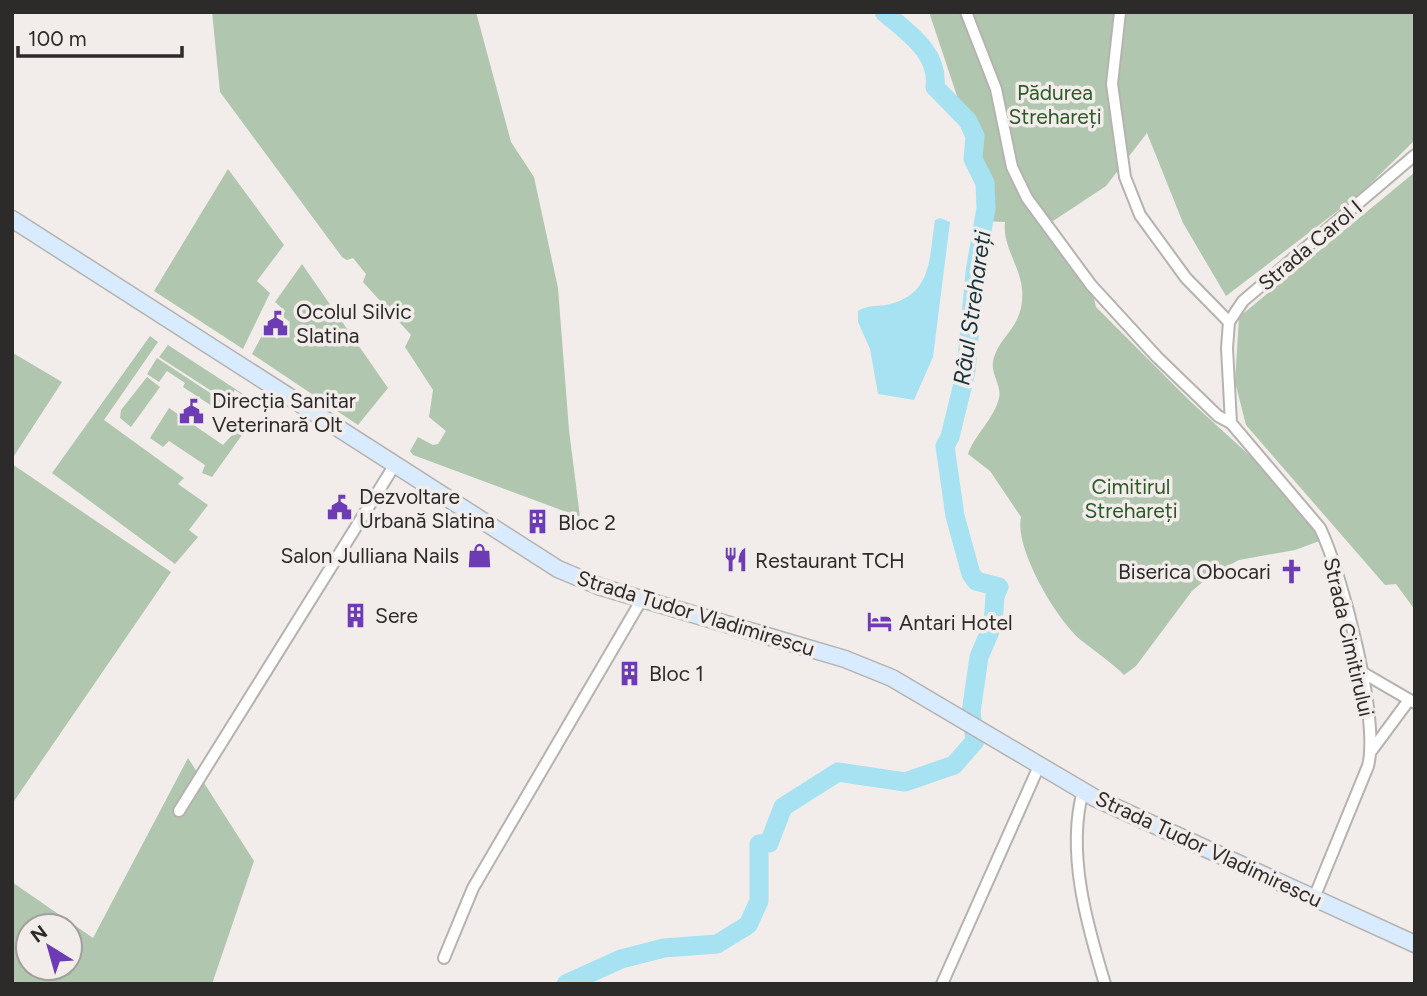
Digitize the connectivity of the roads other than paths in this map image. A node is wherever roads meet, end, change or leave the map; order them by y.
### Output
1 (966, 12) edge
2 (1120, 12) edge
3 (1415, 155) edge
4 (12, 219) edge
5 (1229, 322) junction
6 (1231, 423) junction
7 (394, 466) junction
8 (642, 599) junction
9 (1360, 671) junction
10 (1412, 702) edge
11 (1372, 750) junction
12 (1039, 766) junction
13 (1083, 791) junction
14 (179, 811) dead end
15 (1314, 898) junction
16 (1415, 944) edge
17 (444, 958) dead end
18 (942, 984) edge
19 (1105, 984) edge

1 - 6 street, Strada Cimitirului
2 - 5 street
3 - 5 street, Strada Carol I
4 - 7 main road, Strada Tudor Vladimirescu
5 - 6 street
6 - 9 street, Strada Cimitirului
7 - 8 main road, Strada Tudor Vladimirescu
7 - 14 street
8 - 12 main road, Strada Tudor Vladimirescu
8 - 17 street
9 - 10 street
9 - 11 street, Strada Cimitirului
10 - 11 street, Strada Cimitirului
11 - 15 street, Strada Cimitirului
12 - 13 main road, Strada Tudor Vladimirescu
12 - 18 street
13 - 15 main road, Strada Tudor Vladimirescu
13 - 19 street
15 - 16 main road, Strada Tudor Vladimirescu

